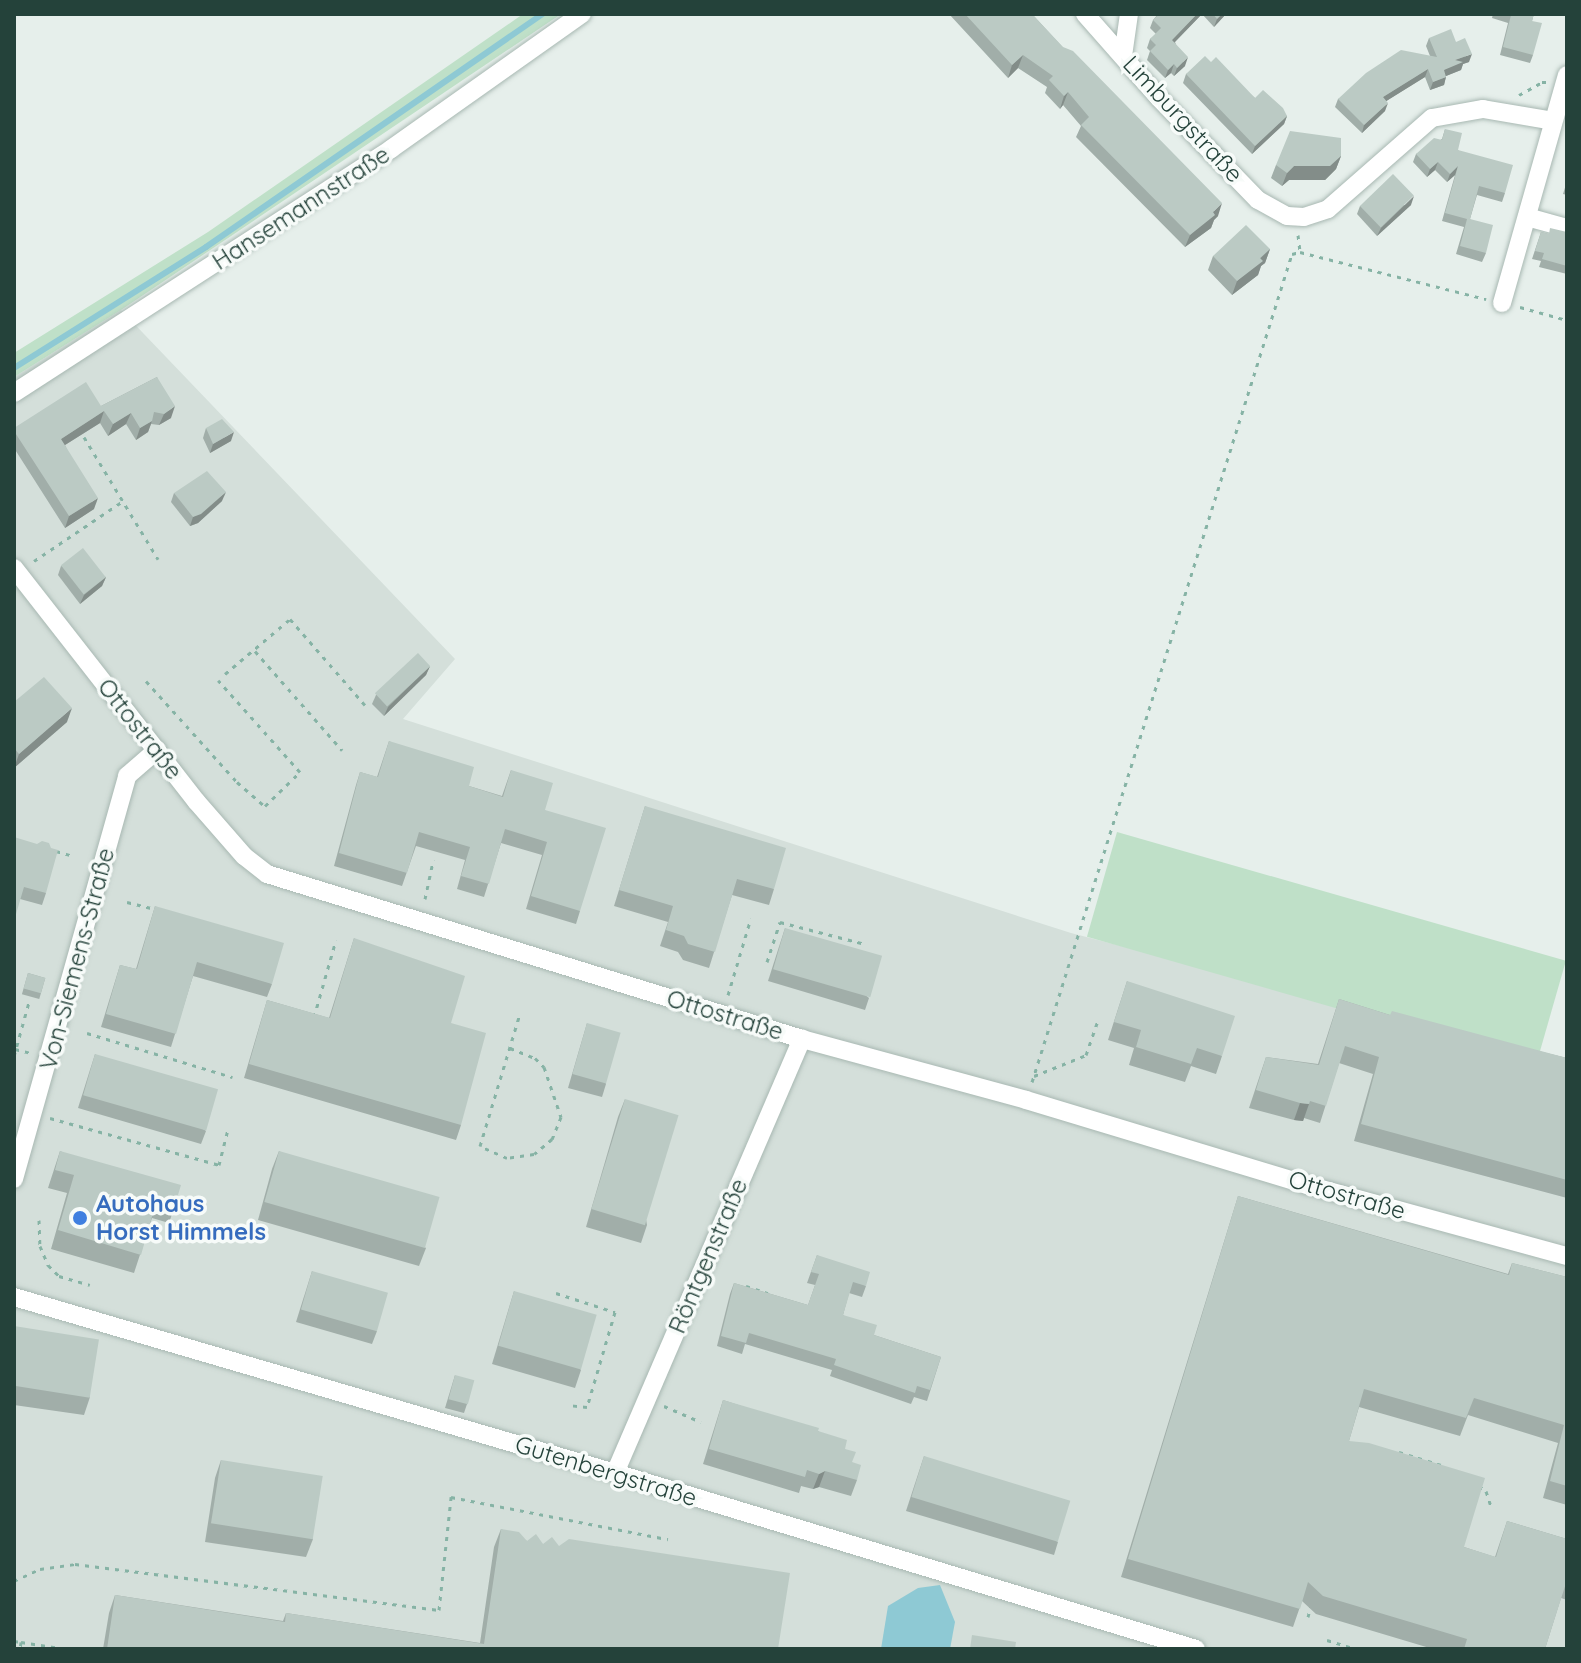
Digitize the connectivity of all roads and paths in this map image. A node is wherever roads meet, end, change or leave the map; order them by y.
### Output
1 (582, 14) edge
2 (1085, 14) edge
3 (1129, 14) edge
4 (1123, 56) junction
5 (1566, 80) edge
6 (1508, 114) junction
7 (1557, 131) edge
8 (1291, 216) junction
9 (1527, 217) junction
10 (1567, 228) edge
11 (1300, 252) junction
12 (1502, 303) junction
13 (1567, 320) edge
14 (14, 393) edge
15 (84, 437) edge
16 (123, 501) junction
17 (158, 559) dead end
18 (16, 570) edge
19 (254, 650) junction
20 (225, 674) dead end
21 (218, 680) dead end
22 (146, 681) dead end
23 (365, 705) dead end
24 (157, 750) junction
25 (342, 750) dead end
26 (56, 851) edge
27 (70, 855) dead end
28 (433, 860) dead end
29 (425, 899) dead end
30 (127, 902) dead end
31 (156, 909) edge
32 (751, 918) dead end
33 (336, 940) dead end
34 (865, 944) dead end
35 (767, 962) dead end
36 (29, 1002) dead end
37 (723, 1014) junction
38 (519, 1017) dead end
39 (1098, 1021) dead end
40 (312, 1026) edge
41 (87, 1033) dead end
42 (802, 1039) junction
43 (510, 1048) junction
44 (14, 1056) edge
45 (1034, 1076) junction
46 (232, 1077) dead end
47 (1026, 1100) junction
48 (35, 1113) junction
49 (228, 1130) dead end
50 (14, 1179) edge
51 (39, 1220) dead end
52 (1567, 1256) edge
53 (90, 1285) dead end
54 (746, 1286) edge
55 (556, 1293) dead end
56 (775, 1295) edge
57 (14, 1297) edge
58 (647, 1398) junction
59 (569, 1405) dead end
60 (701, 1422) dead end
61 (1388, 1449) edge
62 (1444, 1466) edge
63 (615, 1473) junction
64 (1477, 1484) edge
65 (1492, 1509) dead end
66 (668, 1539) dead end
67 (14, 1581) edge
68 (1312, 1603) edge
69 (1308, 1617) dead end
70 (1327, 1640) dead end
71 (14, 1641) edge
72 (21, 1642) junction
73 (20, 1649) edge
74 (66, 1649) edge
75 (1196, 1649) edge
76 (1357, 1649) edge

1 - 14 street, Hansemannstraße
2 - 4 street, Limburgstraße
3 - 4 street
4 - 8 street, Limburgstraße
5 - 6 path
5 - 7 street
6 - 7 street
6 - 8 street
7 - 9 street
8 - 11 path
9 - 10 street
9 - 12 street
11 - 12 path
11 - 45 path
12 - 13 path
15 - 16 path
16 - 17 path
16 - 18 path
18 - 24 street, Ottostraße
19 - 20 path
19 - 23 path
19 - 25 path
21 - 22 path
24 - 37 street, Ottostraße
24 - 48 street, Von-Siemens-Straße
26 - 27 path
28 - 29 path
30 - 31 path
32 - 37 path
33 - 40 path
34 - 35 path
36 - 44 path
37 - 42 street, Ottostraße
38 - 43 path
39 - 45 path
41 - 46 path
42 - 47 street, Ottostraße
42 - 58 street, Röntgenstraße
43 - 43 path
45 - 47 path
47 - 52 street, Ottostraße
48 - 49 path
48 - 50 street, Von-Siemens-Straße
51 - 53 path
54 - 56 path
55 - 59 path
57 - 63 street, Gutenbergstraße
58 - 60 path
58 - 63 street, Röntgenstraße
61 - 62 path
63 - 75 street, Gutenbergstraße
64 - 65 path
66 - 67 path
68 - 69 path
70 - 76 path
71 - 72 path
72 - 73 path
72 - 74 path

